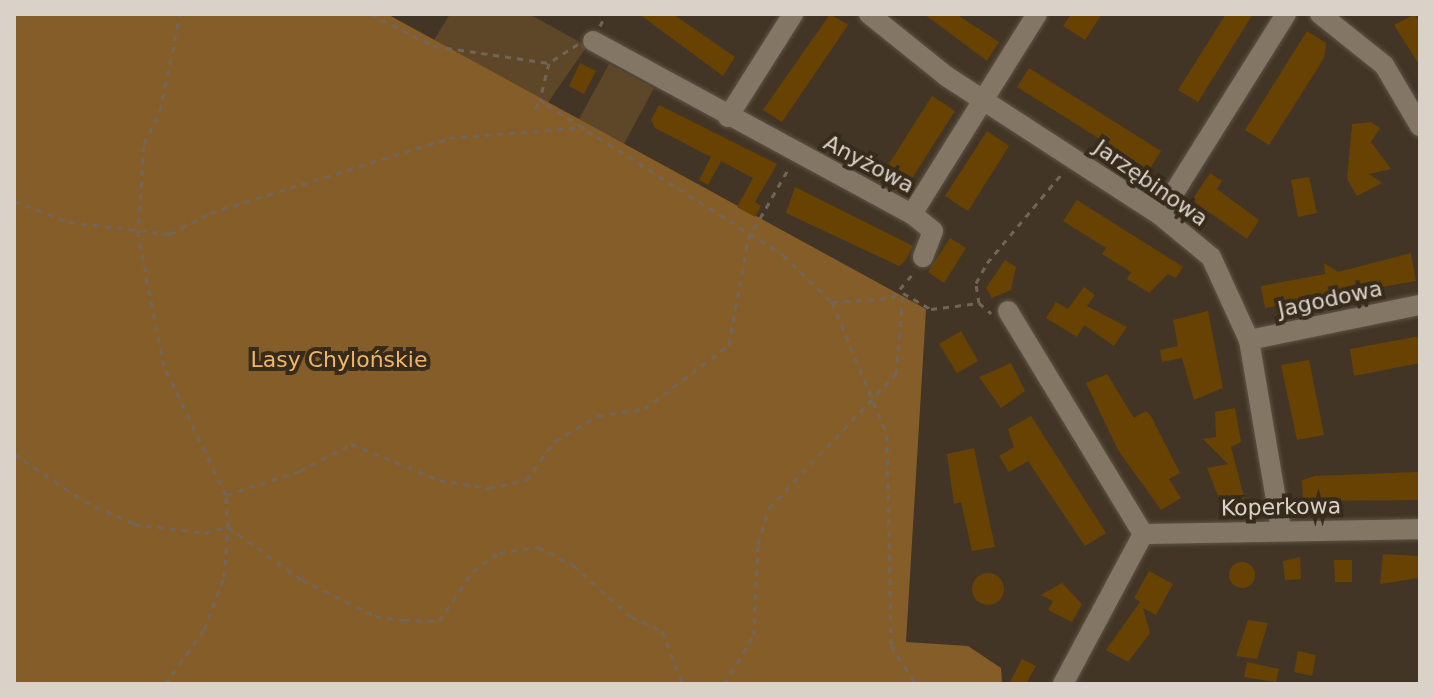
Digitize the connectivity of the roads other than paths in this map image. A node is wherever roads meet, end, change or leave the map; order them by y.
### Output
1 (869, 14) edge
2 (1037, 14) edge
3 (1286, 14) edge
4 (1320, 14) edge
5 (788, 16) edge
6 (593, 41) road end
7 (983, 102) junction
8 (728, 117) junction
9 (1420, 126) edge
10 (912, 214) junction
11 (1160, 215) junction
12 (923, 257) road end
13 (1420, 305) edge
14 (1008, 311) dead end
15 (1249, 340) junction
16 (1420, 529) edge
17 (1281, 530) junction
18 (1143, 534) junction
19 (1063, 684) edge

1 - 7 street, Jarzębinowa
2 - 7 street, Anyżowa
3 - 11 street
4 - 9 street
5 - 8 street
6 - 8 street, Anyżowa
7 - 10 street, Anyżowa
7 - 11 street, Jarzębinowa
8 - 10 street, Anyżowa
10 - 12 street
11 - 15 street, Jarzębinowa
13 - 15 street, Jagodowa
14 - 18 street
15 - 17 street, Jarzębinowa
16 - 17 street, Koperkowa
17 - 18 street, Koperkowa
18 - 19 street

